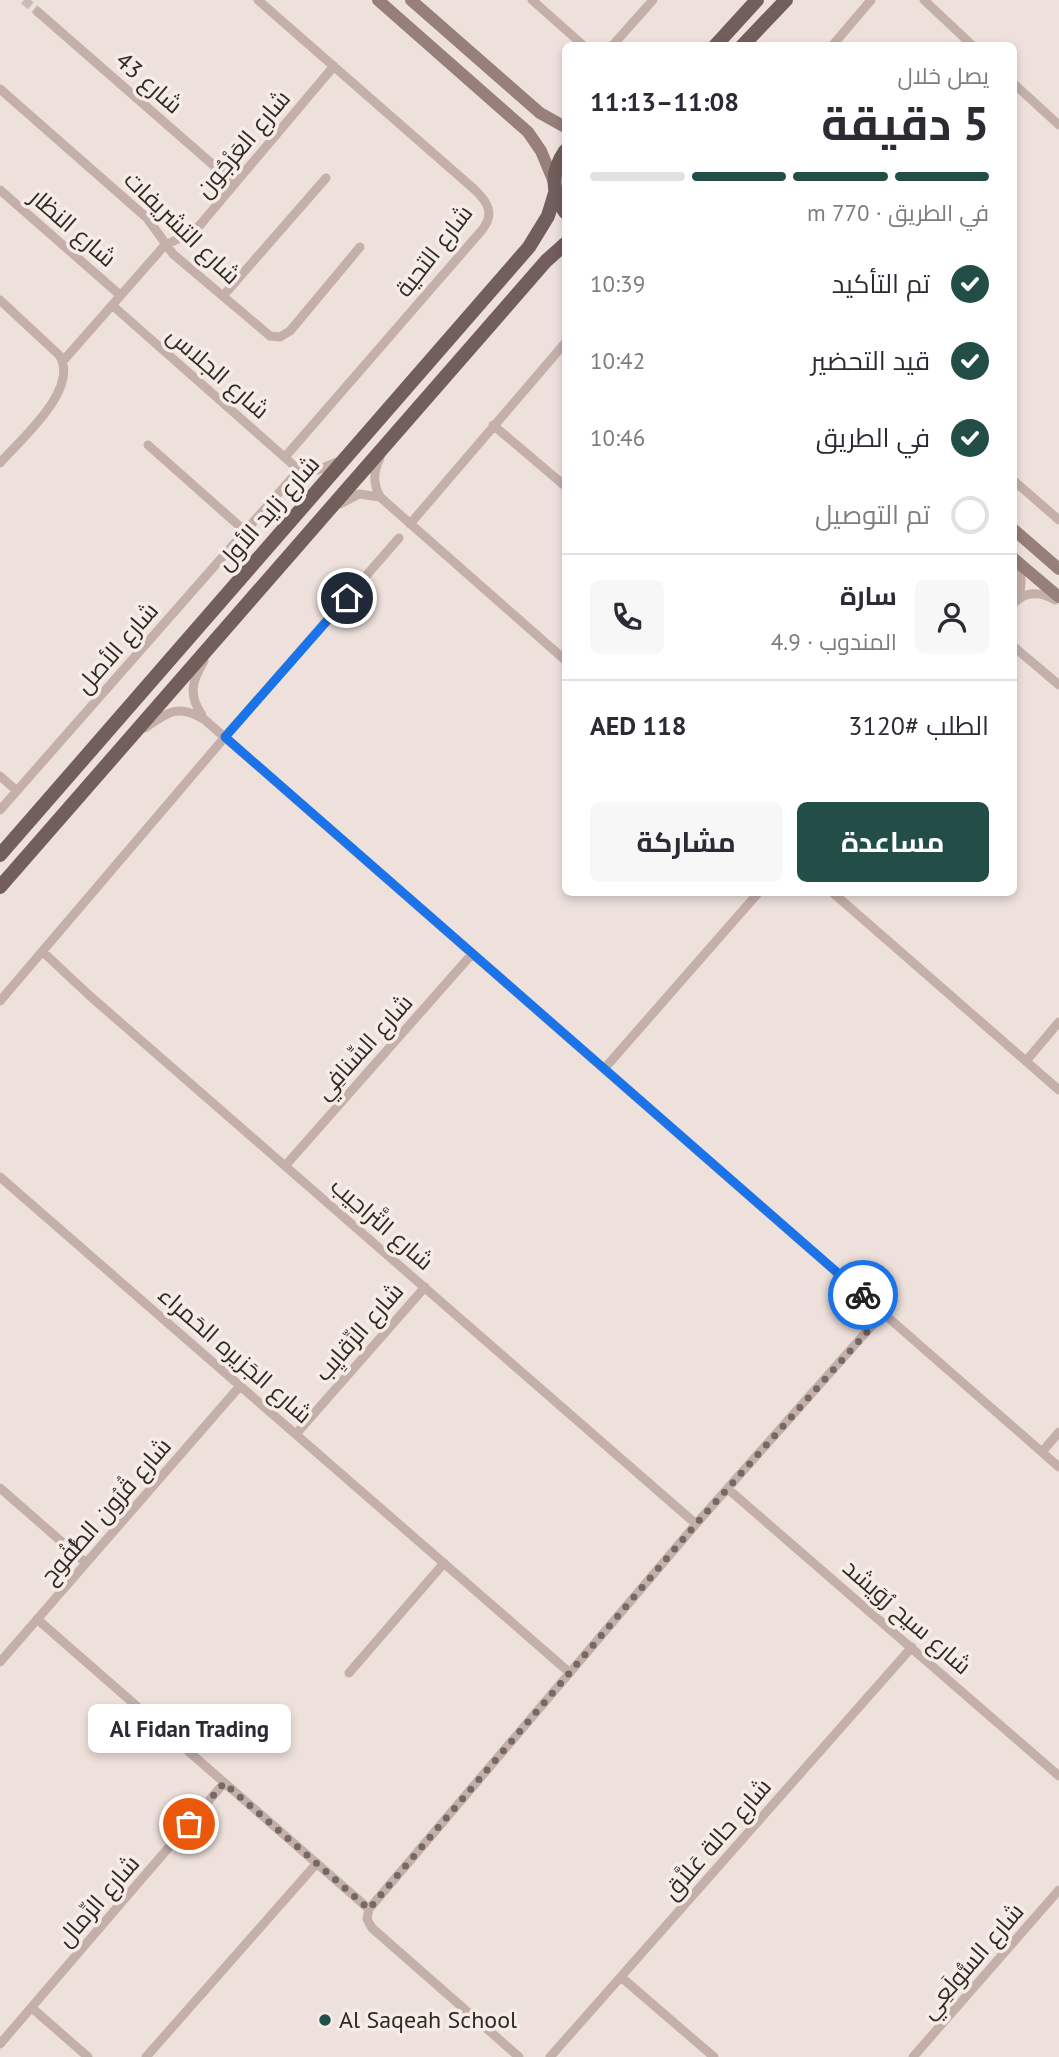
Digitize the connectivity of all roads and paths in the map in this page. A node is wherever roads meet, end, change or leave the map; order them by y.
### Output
1 (258, 0) edge
2 (377, 0) edge
3 (411, 0) edge
4 (532, 0) edge
5 (653, 0) edge
6 (757, 0) edge
7 (786, 0) edge
8 (871, 0) edge
9 (924, 0) edge
10 (38, 12) tunnel mouth
11 (579, 42) edge
12 (615, 42) edge
13 (719, 42) edge
14 (746, 42) edge
15 (835, 42) edge
16 (969, 42) edge
17 (334, 66) junction
18 (1017, 87) edge
19 (0, 89) edge
20 (562, 125) edge
21 (1059, 125) edge
22 (562, 155) edge
23 (326, 178) dead end
24 (235, 184) junction
25 (555, 187) junction
26 (0, 190) edge
27 (562, 204) edge
28 (165, 245) junction
29 (360, 247) dead end
30 (562, 247) edge
31 (120, 295) junction
32 (223, 296) junction
33 (0, 300) edge
34 (112, 305) junction
35 (562, 346) edge
36 (63, 361) junction
37 (493, 425) junction
38 (389, 440) junction
39 (148, 445) dead end
40 (349, 455) junction
41 (285, 457) junction
42 (0, 463) edge
43 (299, 470) junction
44 (562, 483) edge
45 (1017, 483) edge
46 (380, 497) junction
47 (298, 513) junction
48 (322, 517) junction
49 (1059, 520) edge
50 (410, 524) junction
51 (245, 531) junction
52 (1017, 532) edge
53 (399, 538) dead end
54 (1017, 563) edge
55 (1017, 567) edge
56 (1059, 569) edge
57 (1017, 596) edge
58 (1059, 597) edge
59 (1017, 601) edge
60 (1059, 603) edge
61 (217, 638) junction
62 (1017, 649) edge
63 (562, 657) edge
64 (1059, 685) edge
65 (205, 720) junction
66 (225, 737) junction
67 (128, 740) junction
68 (0, 776) edge
69 (17, 790) junction
70 (0, 810) edge
71 (0, 855) edge
72 (0, 887) edge
73 (756, 896) edge
74 (837, 896) edge
75 (44, 952) junction
76 (472, 954) junction
77 (0, 1001) edge
78 (1059, 1022) edge
79 (1026, 1061) junction
80 (604, 1069) junction
81 (1059, 1090) edge
82 (285, 1166) junction
83 (0, 1177) edge
84 (425, 1287) junction
85 (884, 1313) junction
86 (240, 1386) junction
87 (1059, 1432) edge
88 (296, 1434) junction
89 (1042, 1452) junction
90 (1059, 1466) edge
91 (0, 1488) edge
92 (728, 1489) junction
93 (696, 1524) junction
94 (86, 1563) junction
95 (444, 1563) junction
96 (37, 1619) junction
97 (912, 1647) junction
98 (0, 1662) edge
99 (570, 1672) junction
100 (349, 1673) dead end
101 (1059, 1776) edge
102 (224, 1783) junction
103 (317, 1863) junction
104 (1059, 1890) edge
105 (369, 1909) junction
106 (621, 1977) junction
107 (32, 2008) junction
108 (0, 2044) edge
109 (88, 2057) edge
110 (146, 2057) edge
111 (519, 2057) edge
112 (550, 2057) edge
113 (714, 2057) edge
114 (913, 2057) edge

1 - 17 street, شارع التحية
2 - 25 street
3 - 20 street
4 - 11 street
5 - 12 street
6 - 13 main road
7 - 14 main road
8 - 15 street
9 - 16 street
10 - 24 street, شارع 43
17 - 24 street, شارع العَرْجُون
17 - 41 street, شارع التحية
18 - 21 street
19 - 28 street, شارع التشريفات
22 - 25 main road, شارع زايد الأول
23 - 32 street
24 - 28 street, شارع العَرْجُون
25 - 27 main road
25 - 40 main road, شارع زايد الأول
26 - 31 street, شارع النظار
28 - 31 street, شارع العَرْجُون
28 - 32 street, شارع التشريفات
29 - 32 street, شارع التشريفات
30 - 38 main road, شارع زايد الأول
31 - 34 street, شارع العَرْجُون
33 - 36 street
34 - 36 street, شارع العَرْجُون
34 - 41 street, شارع الجلاس
35 - 37 street
36 - 42 street
37 - 44 street
37 - 50 street
38 - 46 street
38 - 48 main road, شارع زايد الأول
39 - 51 street
40 - 43 street
40 - 47 main road, شارع زايد الأول
41 - 43 street, شارع الجلاس
43 - 47 street
43 - 51 street, شارع الأصل
45 - 49 street
46 - 48 street
46 - 50 street
47 - 71 main road, شارع زايد الأول
48 - 61 main road, شارع زايد الأول
50 - 63 street
51 - 69 street, شارع الأصل
52 - 56 street
53 - 66 street
54 - 58 street
55 - 57 street
59 - 60 street
61 - 65 street
61 - 67 main road, شارع زايد الأول
62 - 64 street
65 - 66 street
65 - 67 street
66 - 75 street
66 - 76 street
67 - 72 main road, شارع زايد الأول
68 - 69 street
69 - 70 street, شارع الأصل
73 - 80 street
74 - 79 street
75 - 77 street
75 - 82 street, شارع التَّراحِيب
76 - 80 street
76 - 82 street, شارع السِّنافِي
78 - 79 street
79 - 81 street
80 - 85 street
82 - 84 street, شارع التَّراحِيب
83 - 86 street, شارع الجَزيره الحَمراء
84 - 88 street, شارع الرِّقايِب
84 - 93 street, شارع التَّراحِيب
85 - 89 street
85 - 92 street
86 - 88 street, شارع الجَزيره الحَمراء
86 - 94 street, شارع قُرُون الطُّفُوح
87 - 89 street
88 - 95 street, شارع الجَزيره الحَمراء
89 - 90 street
91 - 94 street
92 - 93 street
92 - 97 street, شارع سيح رُوَيشد
93 - 99 street
94 - 96 street, شارع قُرُون الطُّفُوح
95 - 99 street, شارع الجَزيره الحَمراء
95 - 100 street
96 - 98 street, شارع قُرُون الطُّفُوح
96 - 102 street
97 - 101 street, شارع سيح رُوَيشد
97 - 106 street, شارع حالة عَلاَّق
99 - 105 street
102 - 103 street
102 - 107 street, شارع الرِّمال
103 - 105 street
103 - 110 street
104 - 114 street, شارع السُّولَعِي
105 - 111 street
106 - 112 street, شارع حالة عَلاَّق
106 - 113 street
107 - 108 street, شارع الرِّمال
107 - 109 street

